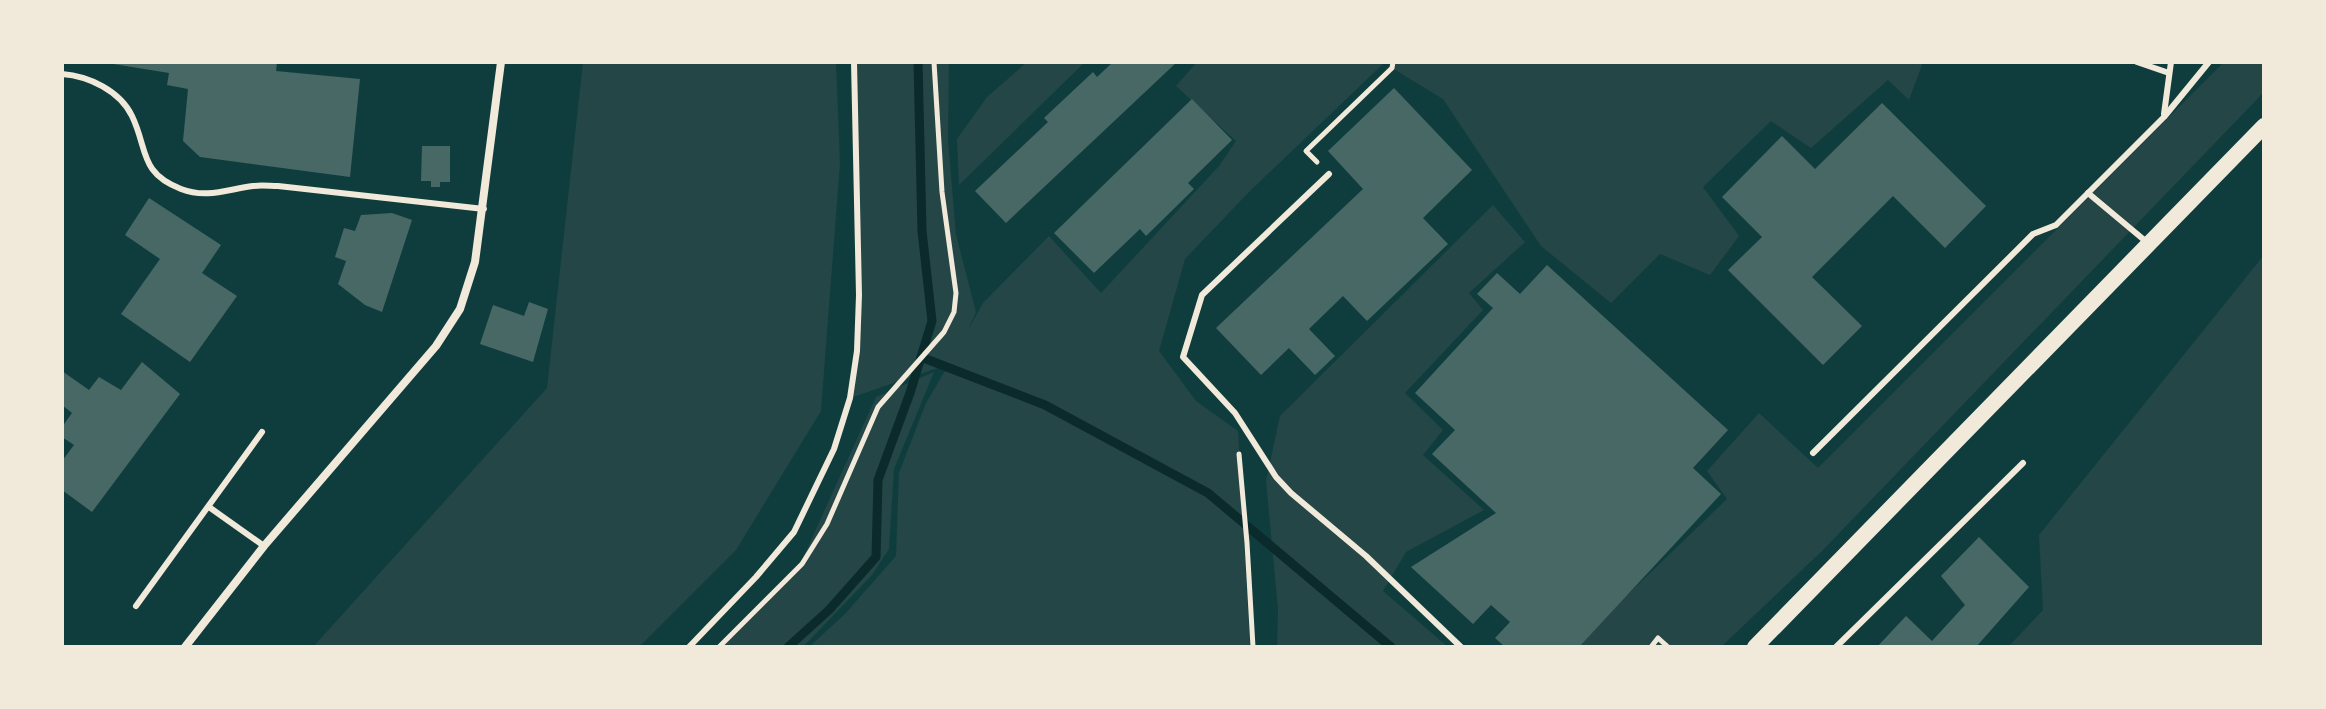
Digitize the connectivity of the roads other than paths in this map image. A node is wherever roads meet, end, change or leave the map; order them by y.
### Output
1 (501, 62) edge
2 (854, 62) edge
3 (2137, 62) edge
4 (2171, 62) edge
5 (2209, 62) edge
6 (2169, 73) junction
7 (62, 74) edge
8 (2164, 117) junction
9 (2264, 126) edge
10 (1329, 174) road end
11 (2088, 193) junction
12 (484, 209) junction
13 (2149, 244) junction
14 (262, 432) dead end
15 (1813, 453) dead end
16 (2023, 463) dead end
17 (209, 507) junction
18 (264, 546) junction
19 (136, 606) dead end
20 (185, 647) edge
21 (689, 647) edge
22 (1461, 647) edge
23 (1755, 647) edge
24 (1836, 647) edge

1 - 12 street
2 - 21 lane
3 - 6 lane
4 - 6 lane
5 - 8 lane
6 - 8 lane
7 - 12 lane
8 - 11 lane
9 - 13 main road
10 - 22 lane
11 - 13 lane
11 - 15 lane
12 - 18 street
13 - 23 main road
14 - 17 lane
16 - 24 lane
17 - 18 lane
17 - 19 lane
18 - 20 street

